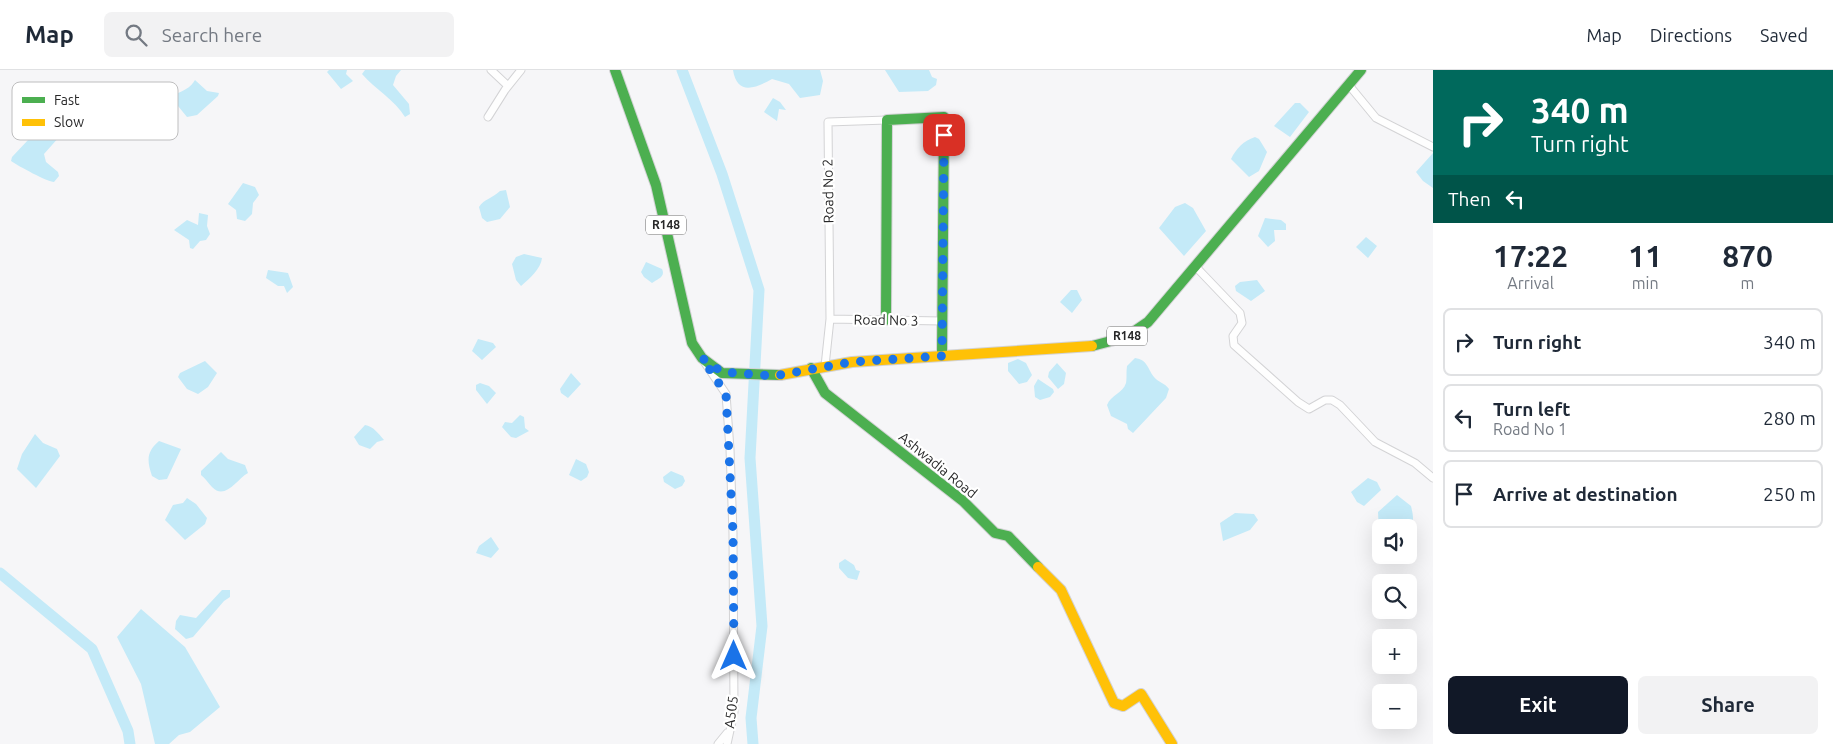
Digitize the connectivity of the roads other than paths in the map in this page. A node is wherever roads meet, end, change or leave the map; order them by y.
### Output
1 (491, 70) edge
2 (521, 70) edge
3 (616, 70) edge
4 (1362, 70) edge
5 (1348, 84) junction
6 (508, 86) junction
7 (488, 117) dead end
8 (886, 120) junction
9 (1433, 147) edge
10 (1196, 267) junction
11 (830, 319) junction
12 (886, 320) junction
13 (942, 320) junction
14 (942, 356) junction
15 (702, 358) junction
16 (825, 366) junction
17 (811, 368) junction
18 (1433, 478) edge
19 (729, 731) junction
20 (718, 744) edge
21 (728, 744) edge
22 (1172, 744) edge

1 - 6 street
2 - 6 street
3 - 15 main road, R148
4 - 5 main road, R148
5 - 9 street
5 - 10 main road, R148
6 - 7 street
8 - 11 street, Road No 2
8 - 12 main road
8 - 13 main road
10 - 14 main road, R148
10 - 18 street
11 - 12 street, Road No 3
11 - 16 street
12 - 13 street, Road No 3
13 - 14 main road
14 - 16 main road, R148
15 - 17 main road, R148
15 - 19 street, A505
16 - 17 main road, R148
17 - 22 main road, Ashwadia Road
19 - 20 street
19 - 21 street, A505

